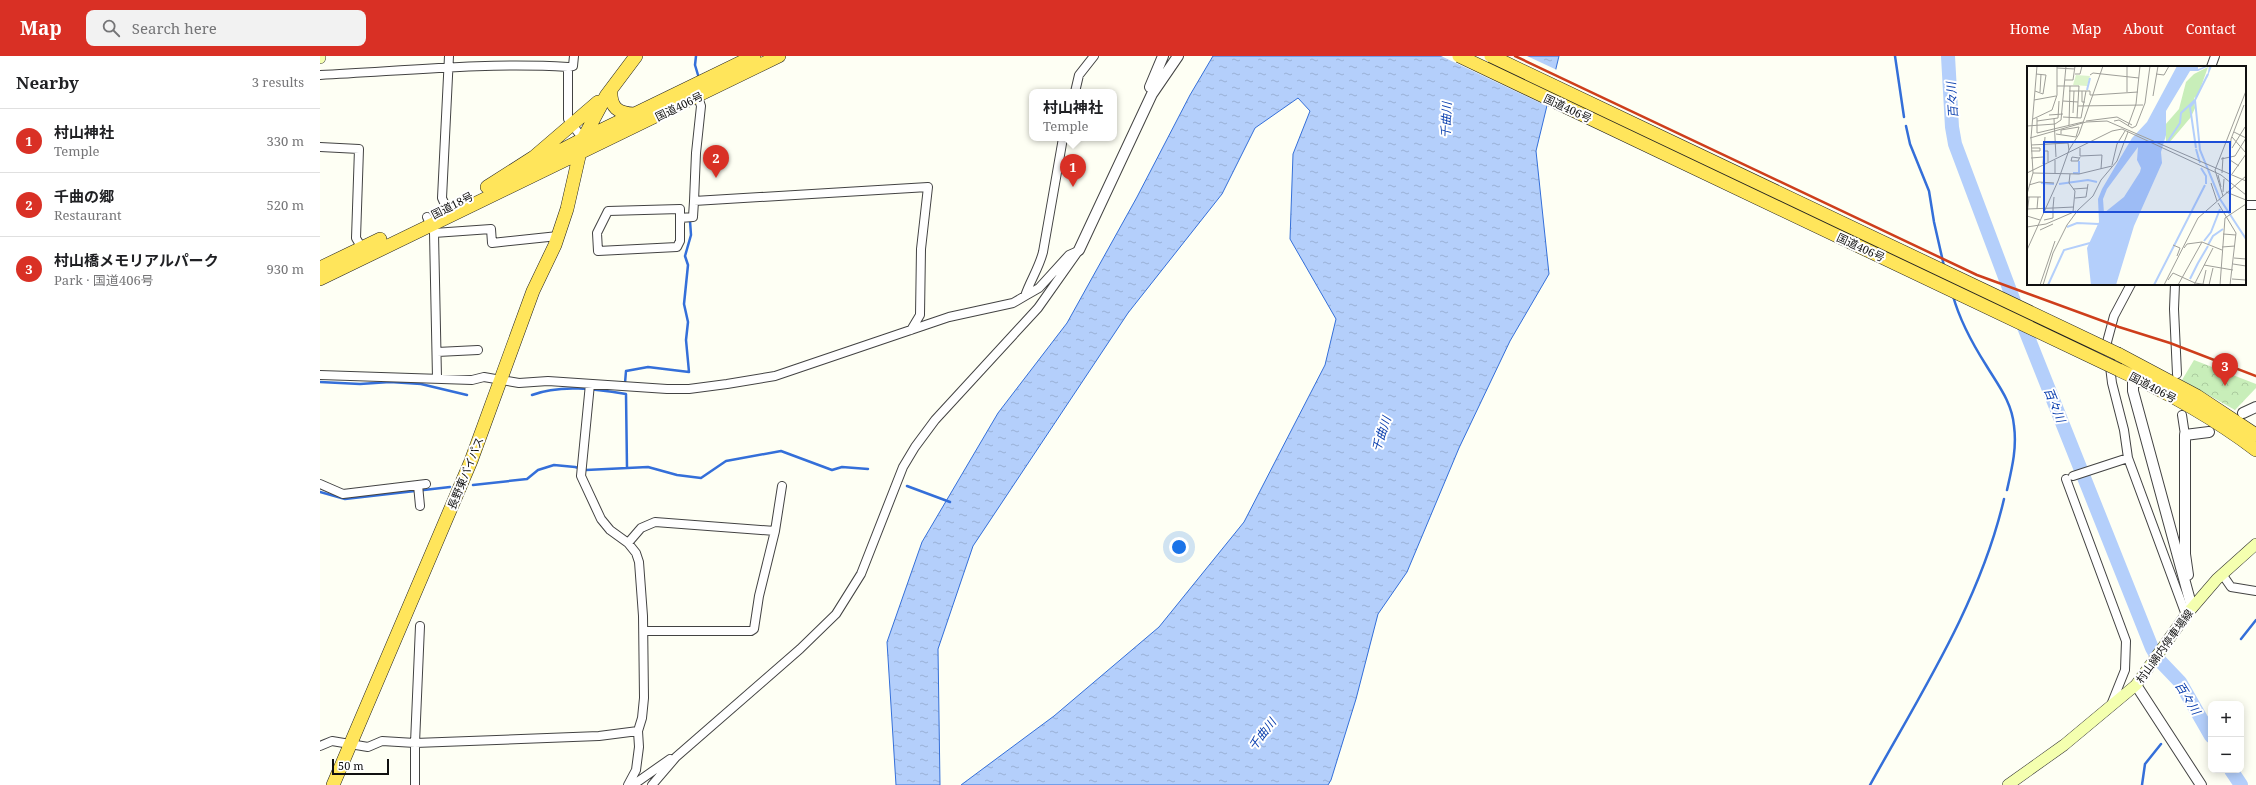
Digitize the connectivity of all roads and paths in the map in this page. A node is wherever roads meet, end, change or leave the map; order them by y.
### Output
1 (450, 56) edge
2 (574, 56) edge
3 (636, 56) edge
4 (754, 56) edge
5 (779, 56) edge
6 (1094, 56) edge
7 (1163, 56) edge
8 (1178, 56) edge
9 (1459, 56) edge
10 (1491, 56) edge
11 (2215, 56) edge
12 (449, 66) junction
13 (2211, 66) edge
14 (568, 67) junction
15 (320, 75) edge
16 (1075, 89) edge
17 (696, 91) junction
18 (608, 93) junction
19 (1152, 94) junction
20 (634, 114) junction
21 (573, 125) junction
22 (583, 139) junction
23 (1063, 141) edge
24 (320, 148) edge
25 (579, 154) junction
26 (487, 187) junction
27 (694, 201) junction
28 (446, 207) junction
29 (680, 218) junction
30 (430, 225) junction
31 (558, 236) junction
32 (1079, 250) junction
33 (364, 252) junction
34 (320, 268) edge
35 (320, 279) edge
36 (2130, 285) edge
37 (2175, 285) edge
38 (1025, 296) junction
39 (910, 330) junction
40 (478, 350) dead end
41 (437, 352) junction
42 (2177, 374) dead end
43 (320, 375) edge
44 (2133, 376) junction
45 (437, 378) junction
46 (501, 379) junction
47 (590, 384) junction
48 (2256, 406) edge
49 (2243, 413) dead end
50 (2182, 415) dead end
51 (2209, 432) dead end
52 (2185, 435) junction
53 (2256, 435) edge
54 (2256, 450) edge
55 (2128, 458) junction
56 (320, 484) edge
57 (782, 486) dead end
58 (420, 506) dead end
59 (775, 531) junction
60 (628, 543) junction
61 (2256, 544) edge
62 (2222, 574) junction
63 (2184, 582) junction
64 (2256, 591) edge
65 (2189, 611) junction
66 (420, 626) dead end
67 (644, 631) junction
68 (2138, 680) junction
69 (2110, 708) junction
70 (638, 731) junction
71 (415, 743) junction
72 (350, 745) junction
73 (320, 746) edge
74 (676, 757) junction
75 (333, 785) edge
76 (415, 785) edge
77 (628, 785) edge
78 (633, 785) edge
79 (652, 785) edge
80 (2008, 785) edge
81 (2201, 785) edge

1 - 12 street
2 - 14 street
3 - 18 highway
4 - 17 highway, 国道406号
5 - 17 highway, 国道406号
6 - 16 street
7 - 19 street
8 - 19 street
9 - 44 highway, 国道406号, bridge
10 - 53 highway, 国道406号, bridge
11 - 13 street
12 - 14 street
12 - 15 street
12 - 28 street
14 - 21 street
17 - 20 highway, 国道406号
17 - 25 highway, 国道406号
17 - 27 street
18 - 20 highway
18 - 21 highway
18 - 22 highway, 長野東バイパス
19 - 32 street
20 - 22 highway, 国道406号
21 - 22 street
21 - 26 highway
22 - 25 highway, 長野東バイパス
22 - 26 highway, 国道18号
23 - 38 street
24 - 33 street
25 - 30 highway, 国道18号
25 - 31 highway, 長野東バイパス
26 - 28 highway, 国道18号
27 - 29 street
27 - 39 street
28 - 30 highway, 国道18号
29 - 29 street
30 - 31 street
30 - 33 highway, 国道18号
30 - 41 street
31 - 46 highway, 長野東バイパス
32 - 38 street
32 - 74 street
33 - 34 highway, 国道18号
33 - 35 highway, 国道18号
36 - 55 street
37 - 42 street
38 - 39 street
39 - 47 street
40 - 41 street
41 - 45 street
43 - 45 street
44 - 54 highway, 国道406号
44 - 63 street
45 - 46 street
46 - 47 street
46 - 72 highway, 長野東バイパス
47 - 60 street
48 - 49 street
50 - 52 street
51 - 52 street
52 - 63 street
55 - 65 street
55 - 69 street
56 - 58 street
57 - 59 street
59 - 60 street
59 - 67 street
60 - 67 street
61 - 62 main road, 村山綿内停車場線
62 - 64 street
62 - 65 main road, 村山綿内停車場線
63 - 65 street
65 - 68 main road, 村山綿内停車場線
66 - 71 street
67 - 70 street
68 - 69 main road, 村山綿内停車場線
68 - 81 street
69 - 80 main road, 村山綿内停車場線
70 - 71 street
70 - 77 street
71 - 72 street
71 - 76 street
72 - 73 street
72 - 75 highway, 長野東バイパス
74 - 78 street
74 - 79 street

